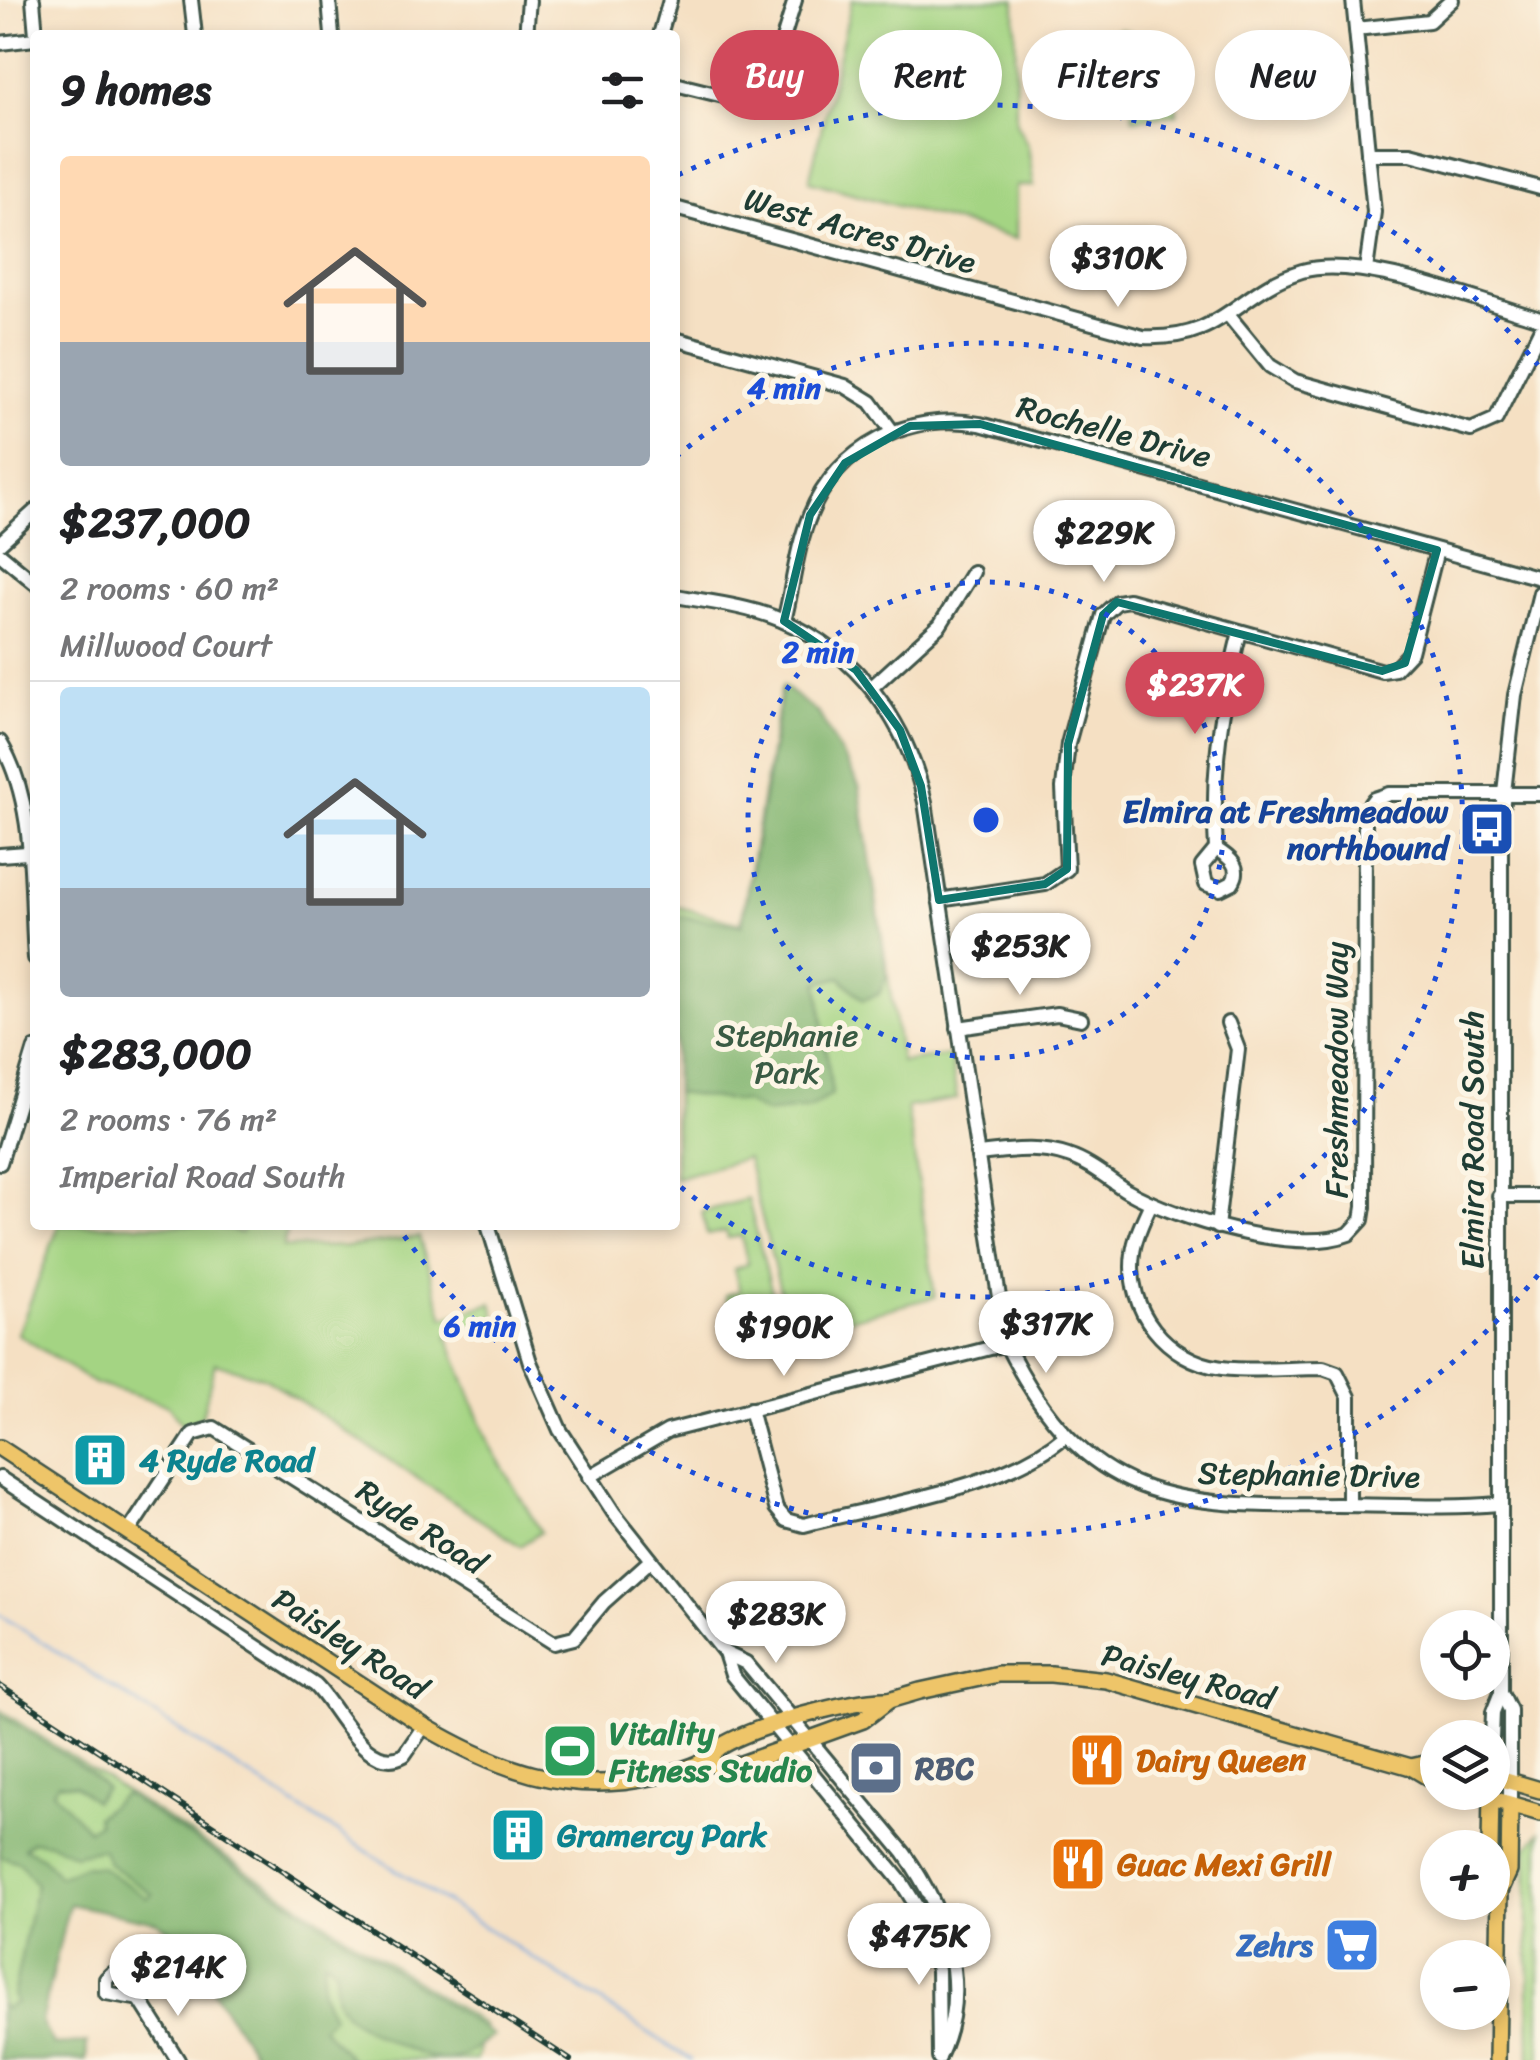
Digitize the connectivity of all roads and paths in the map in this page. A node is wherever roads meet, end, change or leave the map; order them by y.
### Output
1 (33, 0) edge
2 (191, 0) edge
3 (329, 0) edge
4 (528, 0) edge
5 (670, 0) edge
6 (796, 0) edge
7 (1353, 0) edge
8 (1452, 0) edge
9 (1356, 29) junction
10 (35, 30) edge
11 (194, 30) edge
12 (332, 30) edge
13 (526, 30) edge
14 (661, 30) edge
15 (30, 38) edge
16 (0, 43) edge
17 (680, 85) edge
18 (1368, 154) junction
19 (1540, 188) edge
20 (680, 209) edge
21 (1366, 270) junction
22 (1230, 316) junction
23 (1540, 319) edge
24 (1540, 330) edge
25 (680, 340) edge
26 (892, 431) junction
27 (30, 516) edge
28 (0, 543) edge
29 (1438, 550) junction
30 (0, 554) edge
31 (973, 572) dead end
32 (1540, 578) edge
33 (30, 579) edge
34 (1540, 593) edge
35 (680, 597) edge
36 (784, 621) junction
37 (1240, 632) junction
38 (872, 686) junction
39 (0, 742) edge
40 (1502, 794) junction
41 (1540, 794) edge
42 (1216, 849) dead end
43 (27, 853) junction
44 (0, 855) edge
45 (30, 892) edge
46 (939, 900) junction
47 (1081, 1020) dead end
48 (1228, 1023) dead end
49 (958, 1028) junction
50 (30, 1064) edge
51 (977, 1154) junction
52 (0, 1163) edge
53 (1500, 1196) junction
54 (1540, 1196) edge
55 (1151, 1203) junction
56 (1218, 1227) junction
57 (490, 1230) edge
58 (1006, 1344) junction
59 (750, 1409) junction
60 (1065, 1436) junction
61 (0, 1448) edge
62 (589, 1477) junction
63 (0, 1478) edge
64 (1498, 1504) junction
65 (1349, 1505) junction
66 (129, 1532) junction
67 (651, 1560) junction
68 (1500, 1610) edge
69 (725, 1653) junction
70 (889, 1700) junction
71 (1505, 1700) edge
72 (793, 1720) junction
73 (424, 1726) junction
74 (773, 1727) junction
75 (809, 1740) junction
76 (789, 1748) junction
77 (702, 1762) junction
78 (1420, 1765) edge
79 (1411, 1767) junction
80 (1420, 1773) edge
81 (1511, 1782) junction
82 (1540, 1790) edge
83 (1510, 1805) joint
84 (1540, 1812) edge
85 (1496, 1920) edge
86 (140, 1999) dead end
87 (938, 2059) edge
88 (178, 2060) edge
89 (1497, 2060) edge

1 - 10 street
2 - 11 street
3 - 12 street
4 - 13 street
5 - 14 street
6 - 17 street
7 - 9 street
8 - 9 street
9 - 18 street
15 - 16 street
18 - 19 street
18 - 21 street
20 - 22 street, West Acres Drive
21 - 22 street, West Acres Drive
21 - 23 street, West Acres Drive
22 - 24 street
25 - 26 street
26 - 29 street, Rochelle Drive
26 - 36 street, Rochelle Drive
27 - 28 street
29 - 32 street, Rochelle Drive
29 - 37 street
30 - 33 street
31 - 38 street
34 - 40 street, Elmira Road South
35 - 36 street, Stephanie Drive
36 - 38 street, Stephanie Drive
37 - 42 street
37 - 46 street
38 - 46 street, Stephanie Drive
39 - 43 street
40 - 41 street, Freshmeadow Way
40 - 53 street, Elmira Road South
40 - 56 street, Freshmeadow Way
43 - 44 street
43 - 45 street
46 - 49 street, Stephanie Drive
47 - 49 street
48 - 56 street
49 - 51 street, Stephanie Drive
50 - 52 street
51 - 55 street, Freshmeadow Way
51 - 58 street, Stephanie Drive
53 - 54 street
53 - 64 street, Elmira Road South
55 - 56 street, Freshmeadow Way
55 - 65 street
57 - 62 street
58 - 59 street
58 - 60 street, Stephanie Drive
59 - 60 street
59 - 62 street
60 - 65 street, Stephanie Drive
61 - 66 main road, Paisley Road
62 - 67 street
63 - 73 street
64 - 65 street, Stephanie Drive
64 - 68 street, Elmira Road South
66 - 67 street, Ryde Road
66 - 73 main road, Paisley Road
67 - 69 street
69 - 72 street
69 - 74 street
70 - 72 main road, Paisley Road
70 - 75 main road, Paisley Road
70 - 79 main road, Paisley Road
71 - 81 street, Elmira Road South
72 - 74 main road, Paisley Road
72 - 75 street
73 - 77 main road, Paisley Road
74 - 76 street
74 - 77 main road, Paisley Road
75 - 76 main road, Paisley Road
75 - 87 street
76 - 77 main road, Paisley Road
76 - 87 street
78 - 79 main road, Paisley Road
79 - 80 main road, Paisley Road
81 - 82 main road
81 - 83 street, Elmira Road South
83 - 84 main road
85 - 89 main road, Elmira Road South
86 - 88 street

